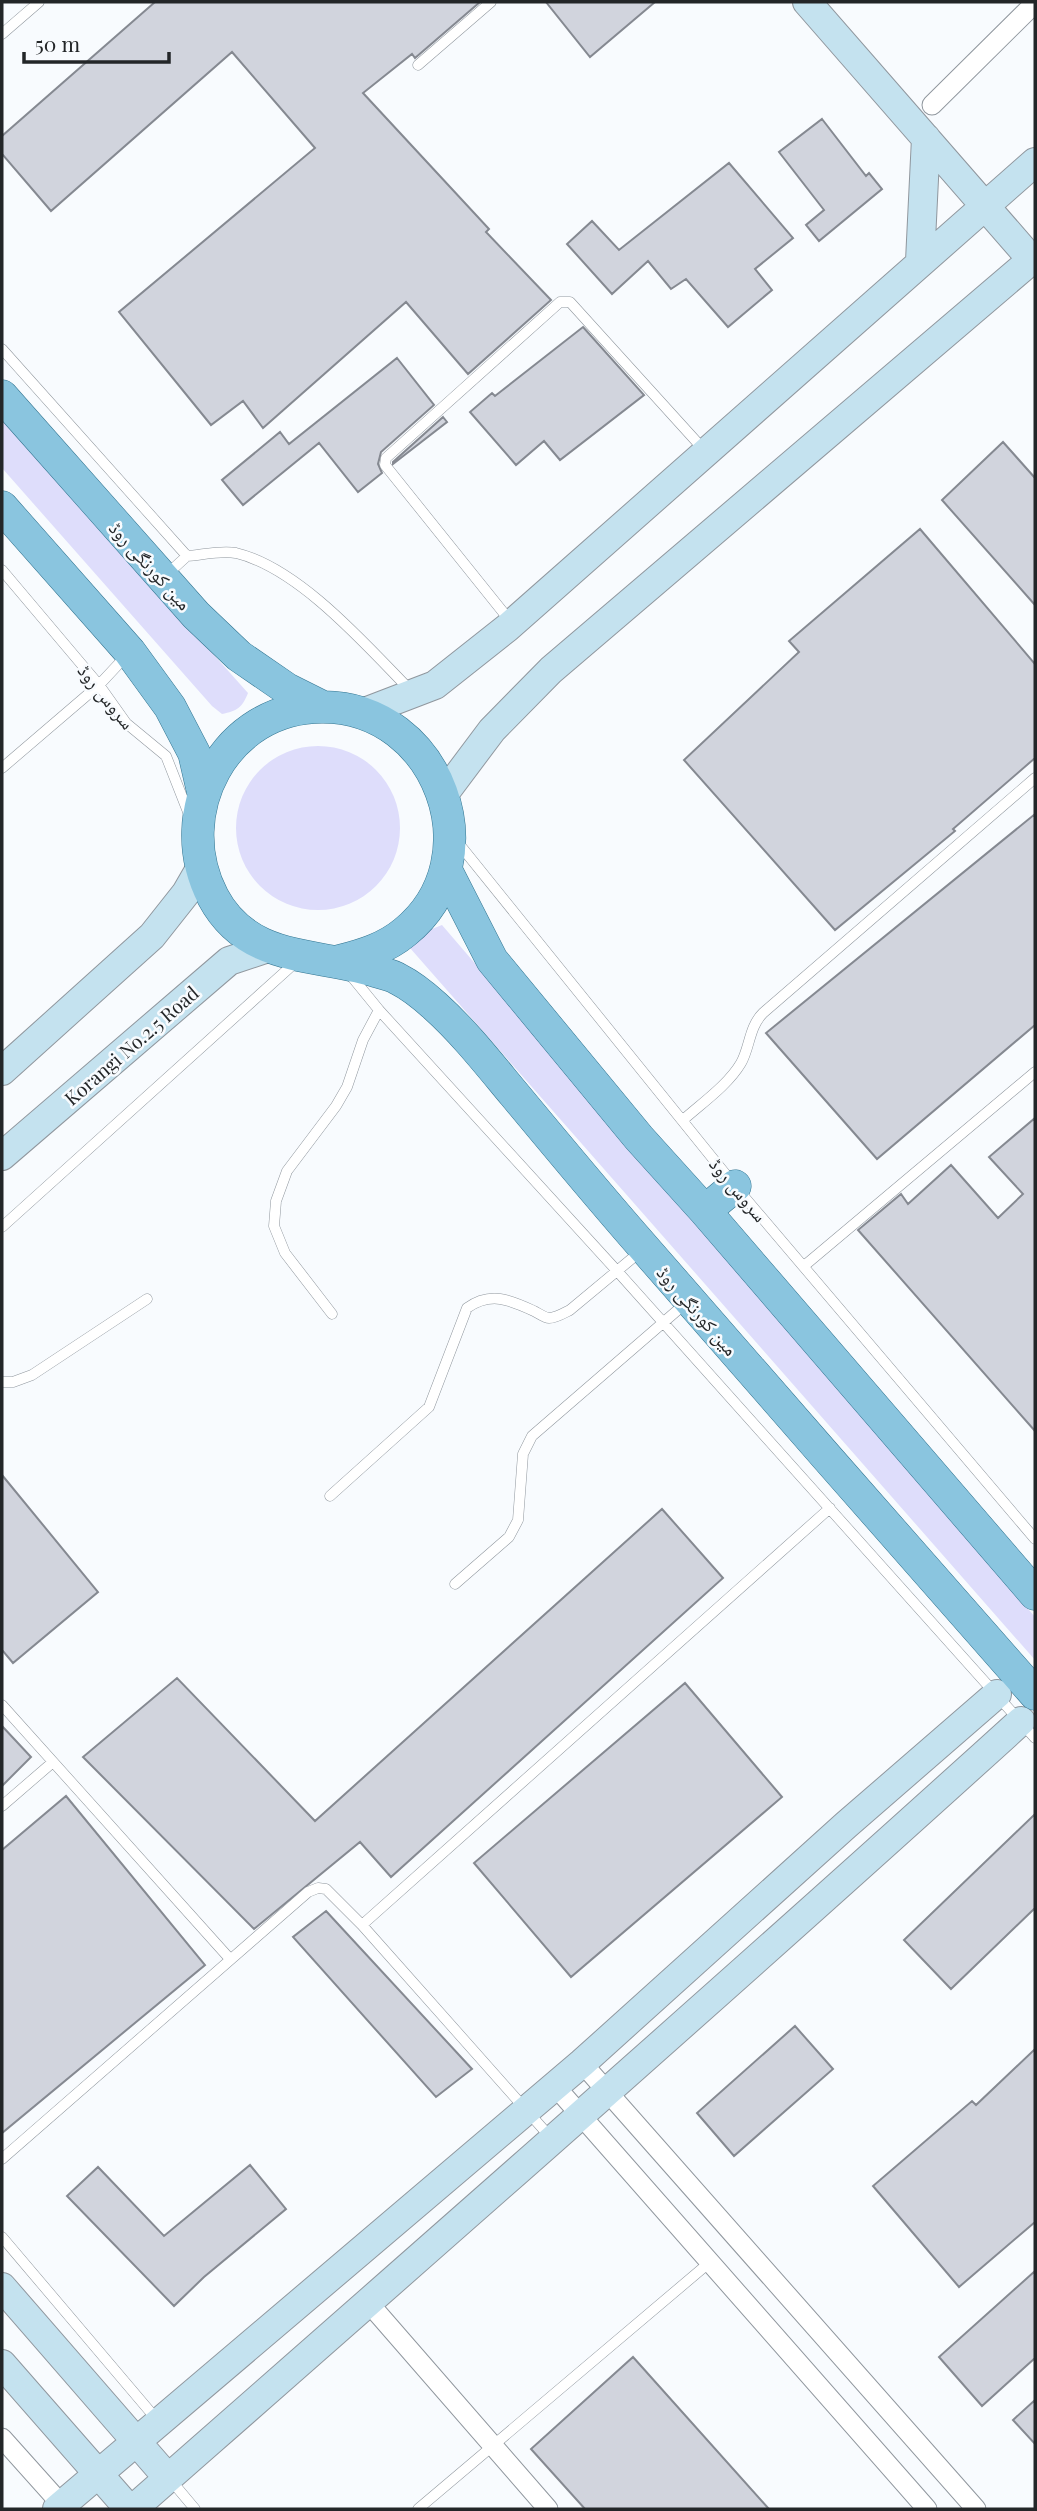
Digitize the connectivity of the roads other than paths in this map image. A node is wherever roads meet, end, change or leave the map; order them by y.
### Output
1 (39, 2) edge
2 (491, 2) edge
3 (807, 2) edge
4 (1035, 3) edge
5 (2, 34) edge
6 (418, 65) dead end
7 (932, 105) dead end
8 (926, 138) junction
9 (1035, 162) edge
10 (986, 206) junction
11 (1034, 260) edge
12 (920, 261) junction
13 (2, 349) edge
14 (2, 396) edge
15 (705, 452) junction
16 (2, 507) edge
17 (187, 556) junction
18 (2, 570) edge
19 (163, 578) junction
20 (512, 623) junction
21 (130, 652) junction
22 (99, 685) junction
23 (413, 693) junction
24 (323, 706) junction
25 (362, 713) junction
26 (2, 768) edge
27 (1035, 778) edge
28 (203, 792) junction
29 (444, 794) junction
30 (196, 831) junction
31 (451, 833) junction
32 (201, 867) junction
33 (446, 870) junction
34 (268, 948) junction
35 (303, 956) junction
36 (339, 961) junction
37 (379, 1010) junction
38 (2, 1071) edge
39 (1035, 1072) edge
40 (682, 1120) junction
41 (2, 1156) edge
42 (735, 1186) junction
43 (705, 1211) junction
44 (2, 1227) edge
45 (644, 1248) junction
46 (804, 1266) junction
47 (618, 1272) junction
48 (147, 1299) dead end
49 (690, 1300) junction
50 (332, 1314) dead end
51 (664, 1323) junction
52 (2, 1382) edge
53 (330, 1496) dead end
54 (830, 1508) junction
55 (1035, 1539) edge
56 (455, 1584) dead end
57 (1035, 1594) edge
58 (997, 1694) junction
59 (2, 1705) edge
60 (1030, 1717) edge
61 (53, 1762) junction
62 (2, 1806) edge
63 (362, 1925) junction
64 (230, 1959) junction
65 (582, 2063) junction
66 (555, 2086) junction
67 (609, 2092) junction
68 (526, 2111) junction
69 (582, 2116) junction
70 (553, 2141) junction
71 (2, 2159) edge
72 (2, 2238) edge
73 (710, 2262) junction
74 (2, 2287) edge
75 (367, 2301) junction
76 (2, 2364) edge
77 (159, 2422) junction
78 (2, 2438) edge
79 (137, 2441) junction
80 (493, 2446) junction
81 (98, 2474) junction
82 (169, 2478) junction
83 (60, 2507) edge
84 (131, 2509) edge
85 (195, 2509) edge
86 (418, 2509) edge
87 (548, 2509) edge
88 (927, 2509) edge
89 (976, 2509) edge

1 - 5 lane
2 - 6 lane
3 - 8 street
4 - 7 street
8 - 10 street
8 - 12 street
9 - 10 street
10 - 11 street
10 - 12 street
11 - 29 street
12 - 15 street
13 - 17 lane
14 - 19 main road, مین کورنگی روڈ
15 - 20 street
15 - 20 lane
16 - 21 main road
17 - 19 lane
17 - 23 lane
18 - 22 lane, سروس روڈ
19 - 24 main road, مین کورنگی روڈ
20 - 23 street
21 - 22 lane
21 - 28 main road
22 - 26 lane
22 - 30 lane, سروس روڈ
23 - 25 street
24 - 25 main road
24 - 28 main road
25 - 29 main road
27 - 40 lane
28 - 30 main road
29 - 31 main road
30 - 32 main road
31 - 33 main road
31 - 40 lane, سروس روڈ
32 - 34 main road
32 - 38 street
33 - 36 main road
33 - 43 main road
34 - 35 main road, مین کورنگی روڈ
34 - 41 street, Korangi No.2.5 Road
35 - 36 main road, مین کورنگی روڈ
35 - 44 lane
36 - 37 lane
36 - 45 main road, مین کورنگی روڈ
37 - 47 lane
37 - 50 lane
39 - 46 lane
40 - 42 lane, سروس روڈ
42 - 43 main road
42 - 46 lane, سروس روڈ
43 - 57 main road
45 - 47 lane
45 - 49 main road, مین کورنگی روڈ
46 - 55 lane, سروس روڈ
47 - 51 lane
47 - 53 lane
48 - 52 lane
49 - 51 lane
49 - 60 main road, مین کورنگی روڈ
51 - 54 lane
51 - 56 lane
54 - 58 lane
54 - 63 lane
58 - 60 lane
58 - 65 street
59 - 61 lane
60 - 67 street
61 - 62 lane
61 - 64 lane
63 - 64 lane
63 - 68 lane
64 - 71 lane
65 - 66 street
65 - 67 street
66 - 68 street
66 - 69 street
67 - 69 street
67 - 89 street
68 - 70 lane
68 - 77 street
69 - 70 street
69 - 73 street
70 - 75 street
72 - 77 lane
73 - 80 lane
73 - 88 street
74 - 79 street
75 - 80 street
75 - 82 street
76 - 81 street
77 - 79 street
78 - 83 street
79 - 81 street
79 - 82 street
80 - 86 lane
80 - 87 street
81 - 83 street
81 - 84 street
82 - 84 street
82 - 85 lane

